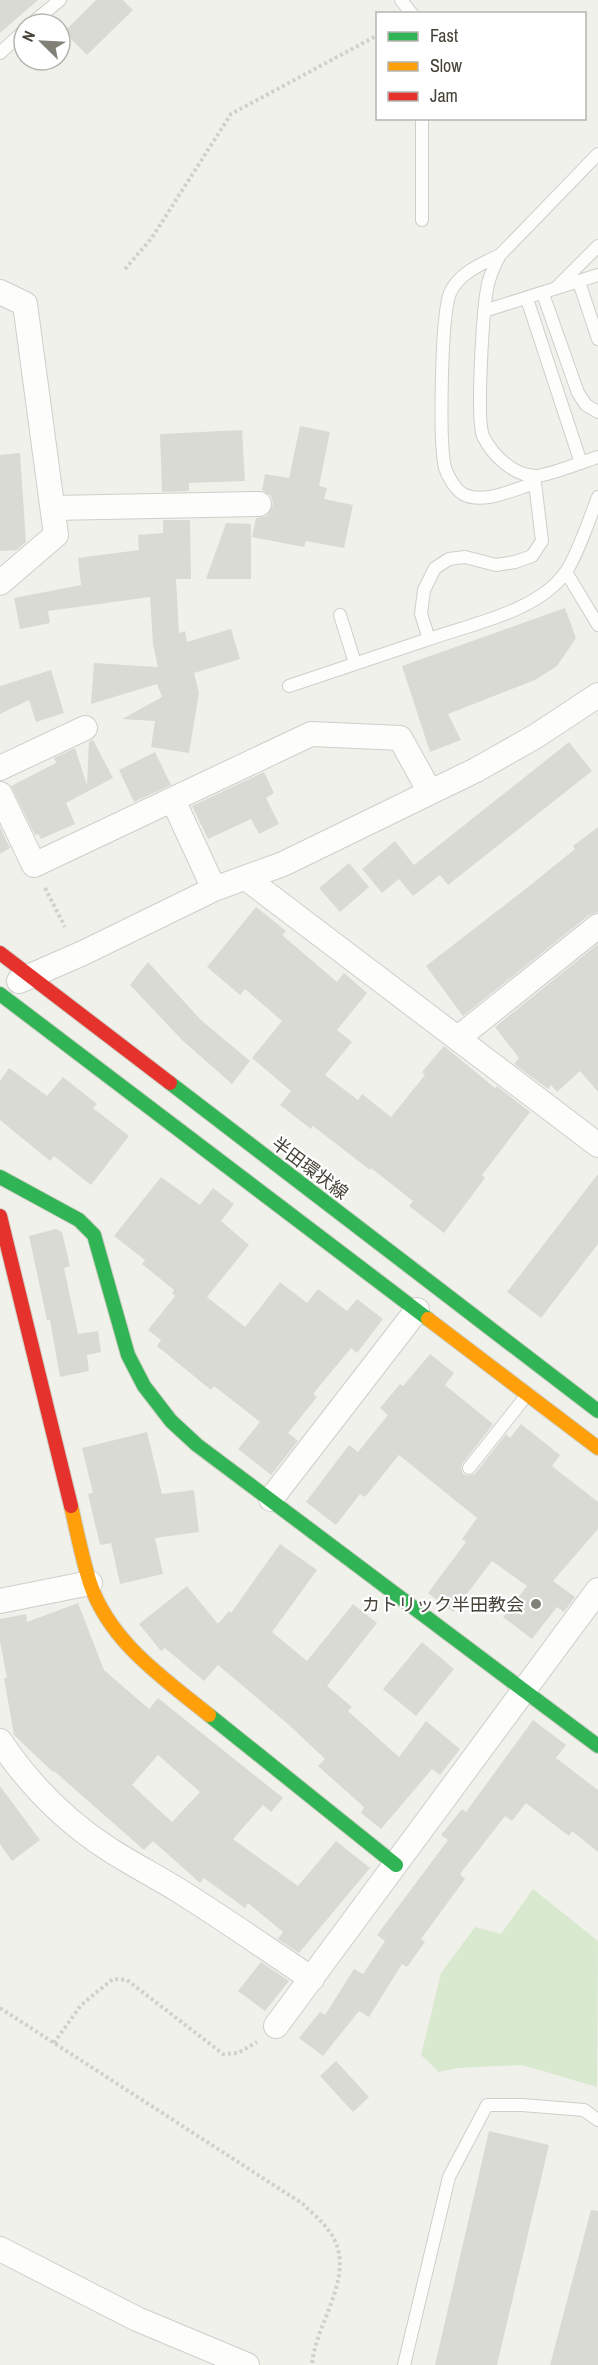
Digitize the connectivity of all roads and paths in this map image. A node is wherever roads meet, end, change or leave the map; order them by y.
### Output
1 (60, 0) edge
2 (401, 0) edge
3 (46, 12) edge
4 (410, 12) edge
5 (376, 36) edge
6 (12, 42) edge
7 (0, 53) edge
8 (422, 120) edge
9 (598, 154) edge
10 (422, 220) dead end
11 (598, 246) edge
12 (500, 255) junction
13 (125, 269) dead end
14 (598, 275) edge
15 (579, 282) junction
16 (0, 292) edge
17 (548, 292) junction
18 (527, 299) junction
19 (484, 311) junction
20 (598, 339) edge
21 (598, 412) edge
22 (598, 457) edge
23 (581, 463) junction
24 (535, 479) junction
25 (598, 497) edge
26 (259, 504) dead end
27 (53, 508) junction
28 (566, 572) junction
29 (0, 583) edge
30 (340, 615) dead end
31 (598, 625) edge
32 (429, 639) junction
33 (355, 663) junction
34 (289, 686) dead end
35 (598, 695) edge
36 (85, 728) dead end
37 (0, 768) edge
38 (430, 792) junction
39 (0, 794) edge
40 (173, 800) junction
41 (34, 865) junction
42 (246, 878) junction
43 (214, 889) junction
44 (598, 926) edge
45 (65, 927) dead end
46 (0, 953) edge
47 (30, 976) junction
48 (0, 992) edge
49 (458, 1038) junction
50 (598, 1144) edge
51 (0, 1177) edge
52 (0, 1216) edge
53 (417, 1310) junction
54 (527, 1394) junction
55 (598, 1411) edge
56 (598, 1448) edge
57 (469, 1468) dead end
58 (271, 1499) junction
59 (90, 1583) junction
60 (598, 1590) edge
61 (0, 1601) edge
62 (525, 1691) junction
63 (0, 1741) edge
64 (598, 1746) edge
65 (396, 1864) junction
66 (312, 1979) junction
67 (0, 2008) edge
68 (276, 2026) joint
69 (54, 2043) junction
70 (598, 2120) edge
71 (0, 2249) edge
72 (246, 2365) edge
73 (312, 2365) edge
74 (404, 2365) edge

1 - 3 lane
2 - 4 lane
5 - 13 path
6 - 7 lane
8 - 10 lane
9 - 12 lane
11 - 17 lane
12 - 19 lane
12 - 24 lane
14 - 15 lane
15 - 17 lane
15 - 20 lane
16 - 27 street
17 - 18 lane
17 - 21 lane
18 - 19 lane
18 - 23 lane
19 - 24 lane
22 - 23 lane
23 - 24 lane
24 - 32 lane
25 - 28 lane
26 - 27 street
27 - 29 street
28 - 31 lane
28 - 32 lane
30 - 33 lane
32 - 33 lane
33 - 34 lane
35 - 38 street
36 - 37 street
38 - 40 street
38 - 42 street
39 - 41 street
40 - 41 street
40 - 43 street
41 - 45 path
42 - 43 street
42 - 49 street
43 - 47 street
44 - 49 street
46 - 47 street, 半田環状線
47 - 48 street
47 - 55 street, 半田環状線
48 - 53 street
49 - 50 street
51 - 58 street
52 - 59 street
53 - 54 street
53 - 58 street
54 - 56 street
54 - 57 lane
58 - 62 street
59 - 61 street
59 - 65 street
60 - 62 street
62 - 64 street
62 - 65 street
63 - 66 street
65 - 66 street
66 - 68 street
67 - 69 path
68 - 69 path
69 - 73 path
70 - 74 lane
71 - 72 street

